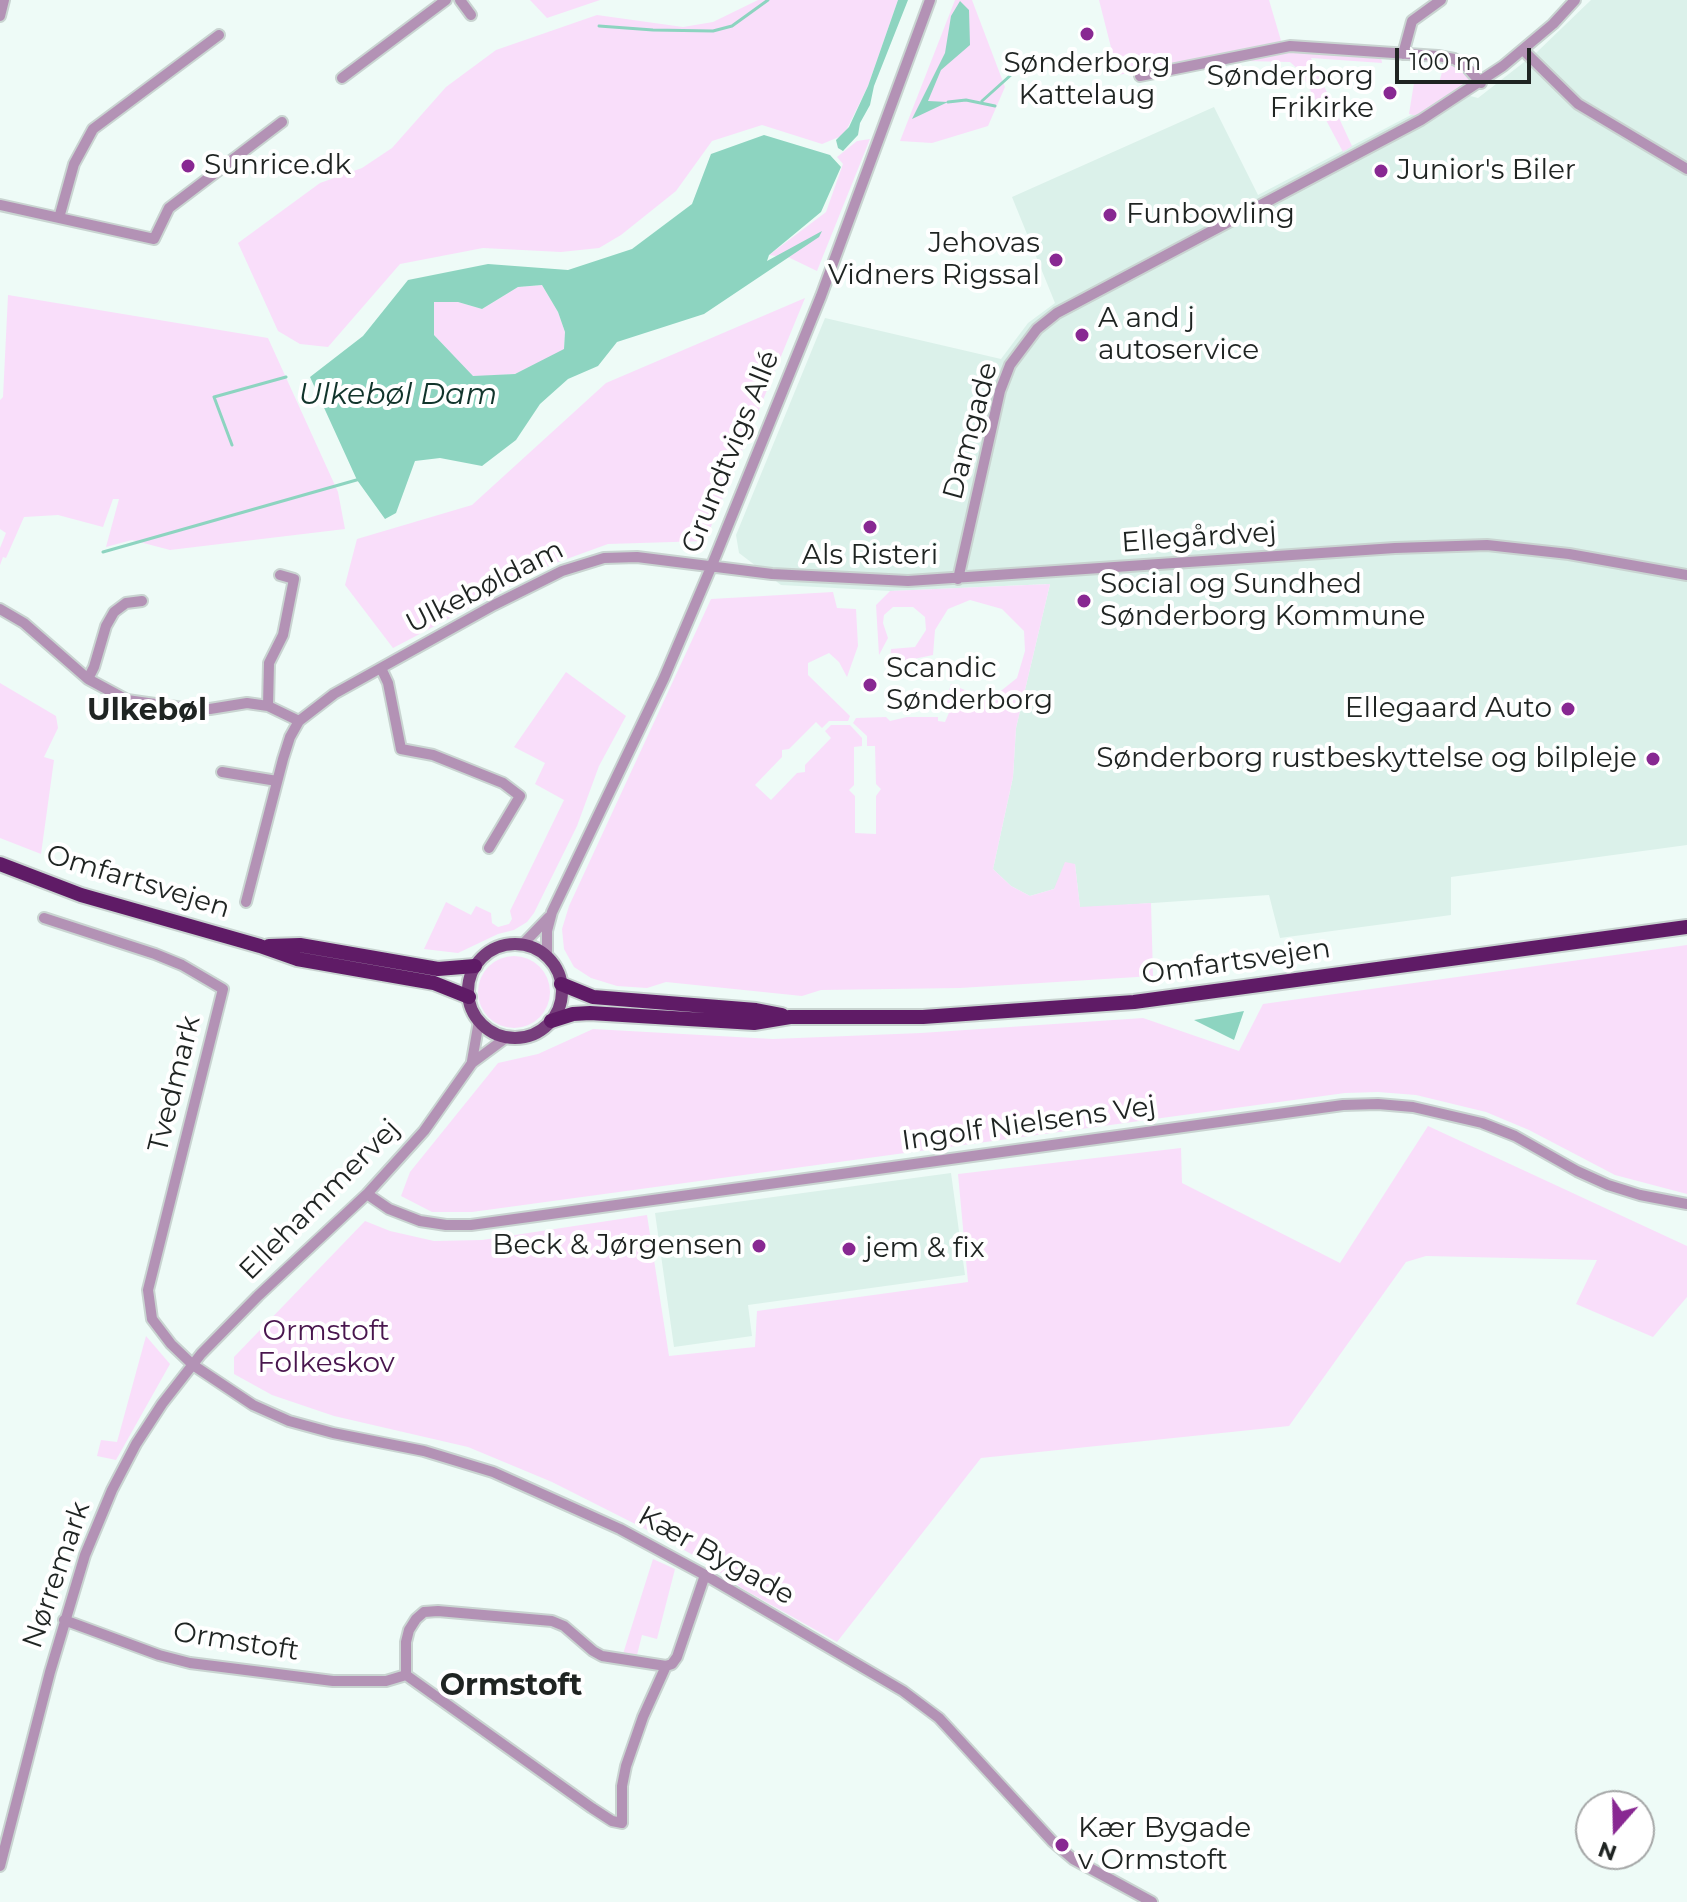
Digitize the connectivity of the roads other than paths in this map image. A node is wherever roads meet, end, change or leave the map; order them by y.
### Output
1 (4, 0) edge
2 (446, 0) edge
3 (460, 0) edge
4 (930, 0) edge
5 (1441, 0) edge
6 (1575, 0) edge
7 (471, 15) dead end
8 (0, 16) edge
9 (219, 35) dead end
10 (1523, 50) junction
11 (1403, 54) junction
12 (1140, 76) dead end
13 (342, 78) dead end
14 (1481, 83) junction
15 (282, 122) dead end
16 (1687, 169) edge
17 (0, 205) edge
18 (59, 218) junction
19 (712, 565) junction
20 (280, 575) dead end
21 (1687, 575) edge
22 (958, 579) junction
23 (142, 601) dead end
24 (0, 609) edge
25 (381, 668) junction
26 (88, 679) junction
27 (268, 706) junction
28 (299, 721) junction
29 (222, 772) dead end
30 (277, 781) junction
31 (489, 848) dead end
32 (0, 864) edge
33 (246, 902) dead end
34 (552, 912) junction
35 (44, 918) dead end
36 (1687, 927) edge
37 (522, 945) junction
38 (260, 946) junction
39 (547, 957) junction
40 (475, 966) junction
41 (561, 984) junction
42 (469, 997) junction
43 (790, 1017) junction
44 (479, 1021) junction
45 (551, 1021) junction
46 (507, 1037) junction
47 (472, 1063) junction
48 (367, 1194) junction
49 (1687, 1204) edge
50 (193, 1365) junction
51 (705, 1575) junction
52 (64, 1620) junction
53 (666, 1666) junction
54 (406, 1675) junction
55 (0, 1866) edge
56 (1152, 1902) edge

1 - 8 street
2 - 13 street
3 - 7 street
4 - 19 street, Grundtvigs Allé
5 - 11 street
6 - 10 street, Damgade
9 - 18 street
10 - 14 street, Damgade
10 - 16 street
11 - 12 street
11 - 14 street
14 - 22 street, Damgade
15 - 18 street
17 - 18 street
19 - 22 street, Ellegårdvej
19 - 25 street, Ulkebøldam
19 - 34 street, Grundtvigs Allé
20 - 27 street
21 - 22 street, Ellegårdvej
23 - 26 street
24 - 26 street
25 - 28 street, Ulkebøldam
25 - 31 street
26 - 27 street
27 - 28 street
28 - 30 street, Ulkebøldam
29 - 30 street
30 - 33 street, Ulkebøldam
32 - 38 highway, Omfartsvejen
34 - 37 street, Grundtvigs Allé
34 - 39 street, Grundtvigs Allé
35 - 50 street, Tvedmark
36 - 43 highway, Omfartsvejen
37 - 39 main road
37 - 40 main road
38 - 40 highway, Omfartsvejen
38 - 42 highway, Omfartsvejen
39 - 41 main road
40 - 42 main road
41 - 43 highway, Omfartsvejen
41 - 45 main road
42 - 44 main road
43 - 45 highway, Omfartsvejen
44 - 46 main road
44 - 47 street, Ellehammervej
45 - 46 main road
46 - 47 street, Ellehammervej
47 - 48 street, Ellehammervej
48 - 49 street, Ingolf Nielsens Vej
48 - 50 street, Ellehammervej
50 - 51 street, Kær Bygade
50 - 52 street, Nørremark
51 - 53 street
51 - 56 street, Kær Bygade
52 - 54 street, Ormstoft
52 - 55 street, Nørremark
53 - 54 street
53 - 54 street

